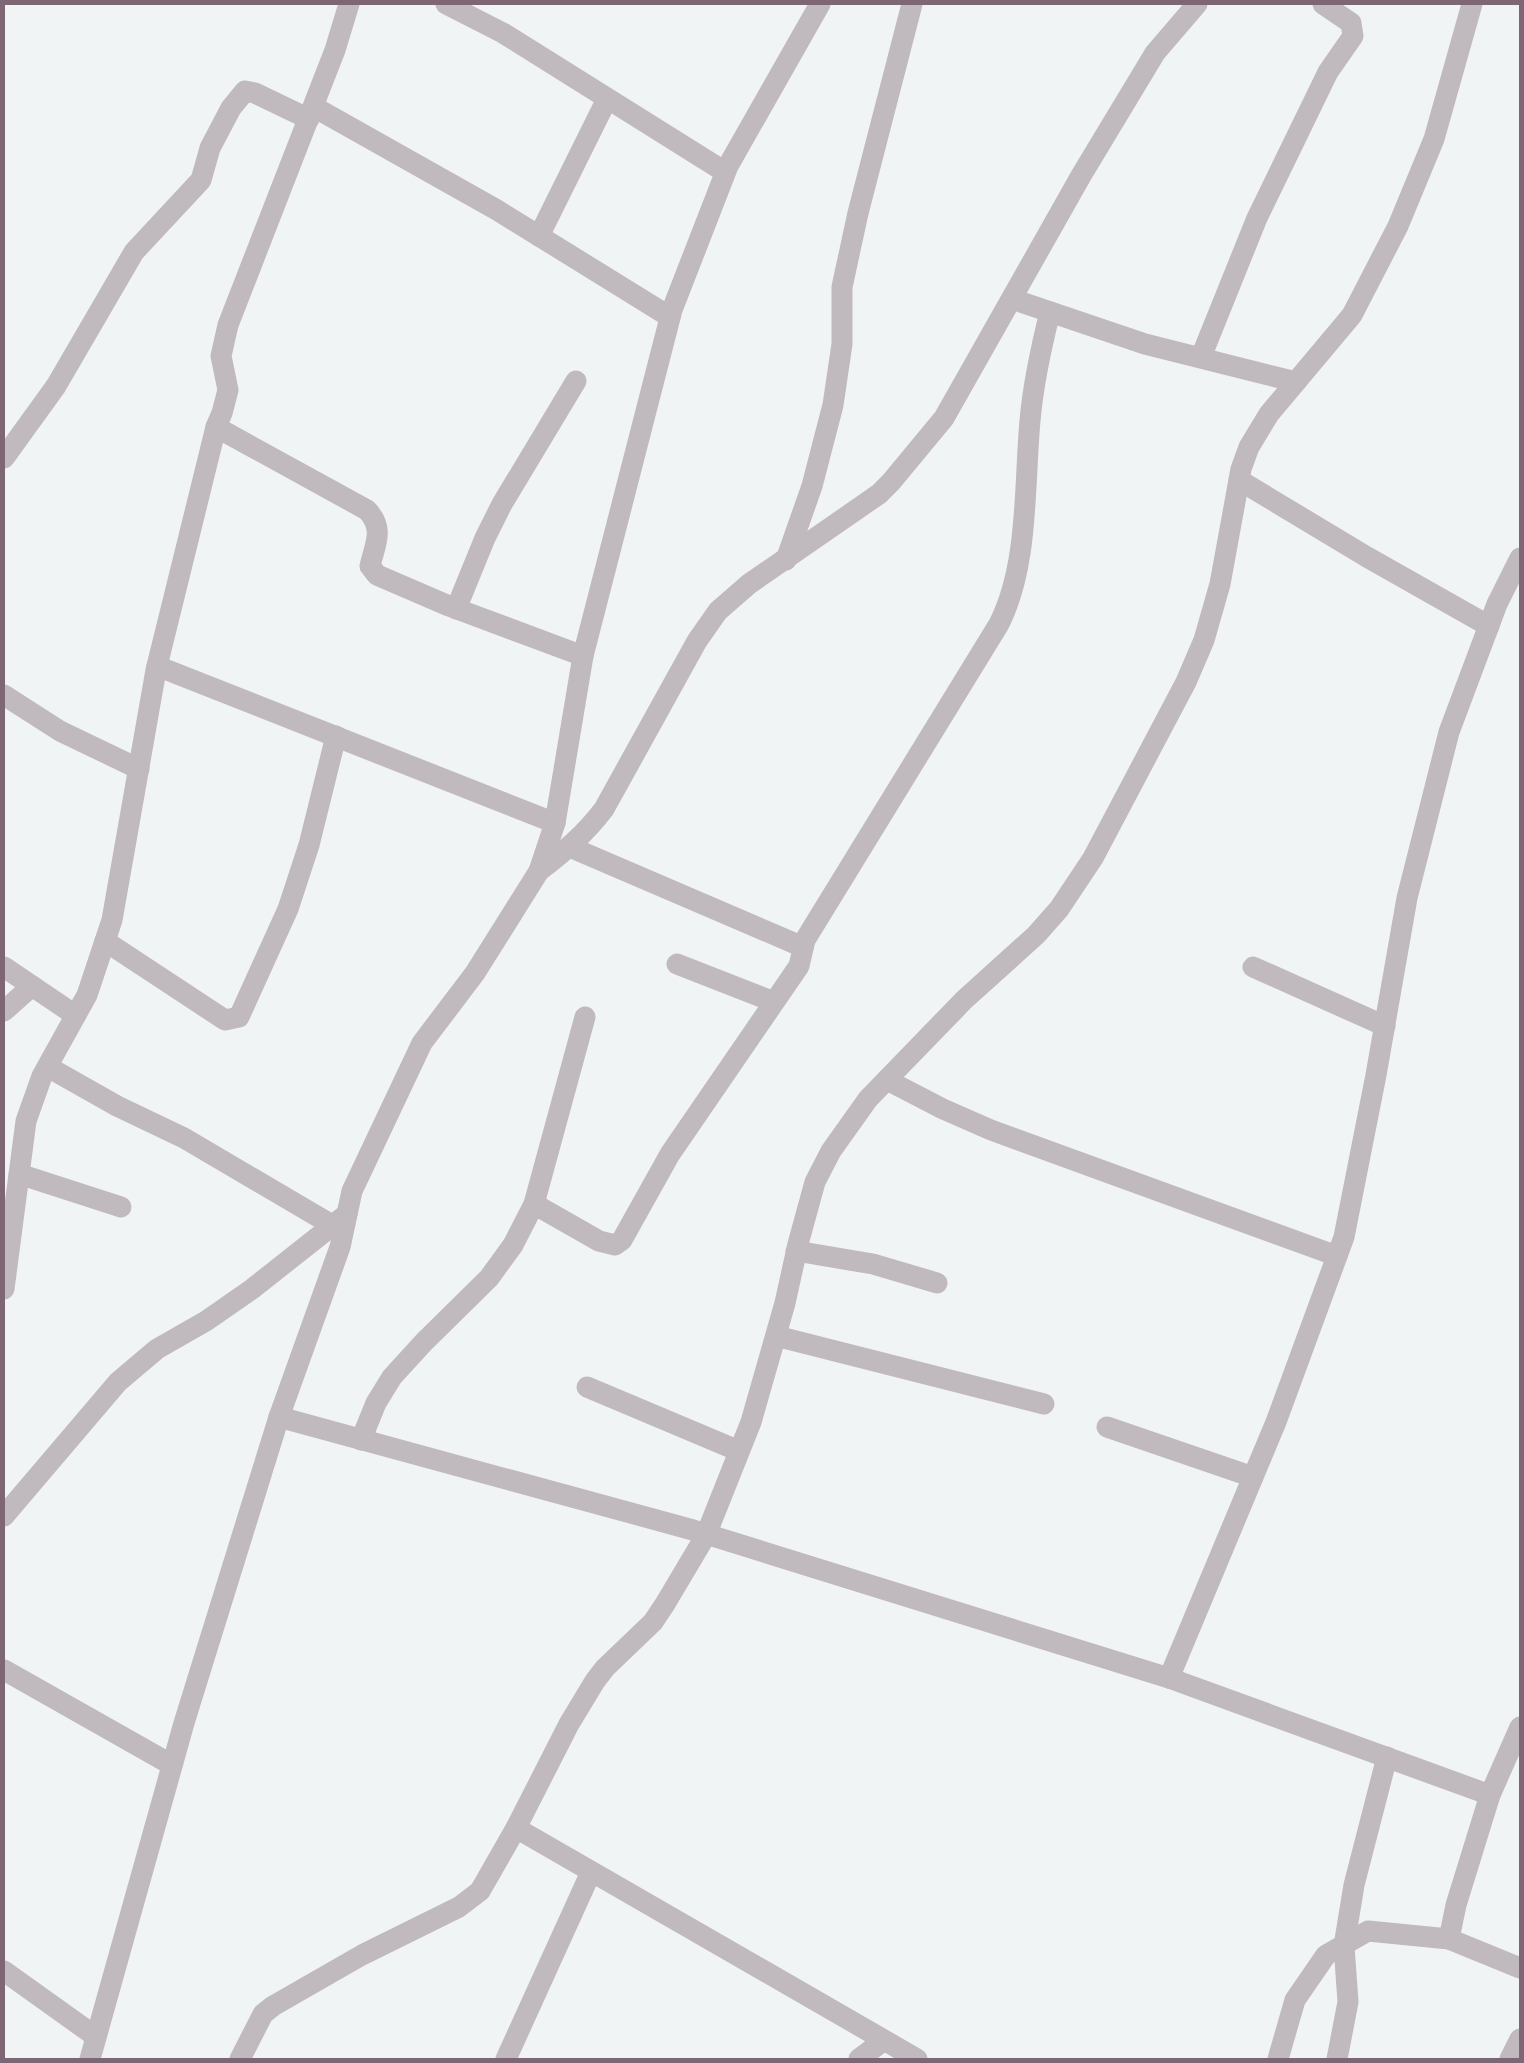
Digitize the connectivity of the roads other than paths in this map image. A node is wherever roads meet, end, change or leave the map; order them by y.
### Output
1 (349, 4) edge
2 (446, 4) edge
3 (820, 4) edge
4 (912, 4) edge
5 (1198, 4) edge
6 (1323, 4) edge
7 (1472, 4) edge
8 (608, 99) junction
9 (311, 113) junction
10 (725, 172) junction
11 (539, 236) junction
12 (1012, 299) junction
13 (1050, 312) junction
14 (670, 317) junction
15 (1201, 358) junction
16 (576, 381) dead end
17 (1296, 382) junction
18 (216, 426) junction
19 (4, 458) edge
20 (1239, 480) junction
21 (1520, 558) edge
22 (786, 560) junction
23 (456, 609) junction
24 (1489, 626) junction
25 (583, 656) junction
26 (157, 666) junction
27 (4, 696) edge
28 (336, 736) junction
29 (139, 769) junction
30 (555, 823) junction
31 (570, 847) junction
32 (539, 871) junction
33 (105, 941) junction
34 (803, 946) junction
35 (678, 964) dead end
36 (4, 967) edge
37 (1253, 967) dead end
38 (32, 986) junction
39 (774, 1002) junction
40 (4, 1011) edge
41 (75, 1015) junction
42 (585, 1017) dead end
43 (1384, 1026) junction
44 (48, 1067) junction
45 (887, 1080) junction
46 (14, 1168) edge
47 (534, 1204) junction
48 (121, 1207) dead end
49 (340, 1220) junction
50 (796, 1251) junction
51 (1337, 1256) junction
52 (937, 1283) dead end
53 (4, 1288) edge
54 (776, 1336) junction
55 (587, 1387) dead end
56 (1044, 1404) dead end
57 (278, 1417) junction
58 (1107, 1427) dead end
59 (361, 1440) junction
60 (739, 1452) junction
61 (1253, 1477) junction
62 (4, 1516) edge
63 (706, 1534) junction
64 (4, 1670) edge
65 (1168, 1678) junction
66 (1520, 1727) edge
67 (1386, 1757) junction
68 (172, 1765) junction
69 (1490, 1795) junction
70 (516, 1828) junction
71 (591, 1872) junction
72 (1449, 1939) junction
73 (1344, 1946) junction
74 (1520, 1968) edge
75 (4, 1971) edge
76 (95, 2036) junction
77 (1520, 2039) edge
78 (883, 2041) junction
79 (90, 2059) edge
80 (240, 2059) edge
81 (506, 2059) edge
82 (859, 2059) edge
83 (917, 2059) edge
84 (1278, 2059) edge
85 (1337, 2059) edge
86 (1510, 2059) edge

1 - 9 street
2 - 8 street
3 - 10 street
4 - 22 street
5 - 12 street
6 - 15 street
7 - 17 street
8 - 10 street
8 - 11 street
9 - 11 street
9 - 18 street
9 - 19 street
10 - 14 street
11 - 14 street
12 - 13 street
12 - 22 street
13 - 15 street
13 - 34 street
14 - 25 street
15 - 17 street
16 - 23 street
17 - 20 street
18 - 23 street
18 - 26 street
20 - 24 street
20 - 45 street
21 - 24 street
22 - 31 street
23 - 25 street
24 - 43 street
25 - 30 street
26 - 28 street
26 - 29 street
27 - 29 street
28 - 30 street
28 - 33 street
29 - 33 street
30 - 32 street
31 - 32 street
31 - 34 street
32 - 49 street
33 - 41 street
34 - 39 street
35 - 39 street
36 - 38 street
37 - 43 street
38 - 40 street
38 - 41 street
39 - 47 street
41 - 44 street
42 - 47 street
43 - 51 street
44 - 46 street
44 - 49 street
45 - 50 street
45 - 51 street
46 - 48 street
46 - 53 street
47 - 59 street
49 - 57 street
49 - 62 street
50 - 52 street
50 - 54 street
51 - 61 street
54 - 56 street
54 - 60 street
55 - 60 street
57 - 59 street
57 - 68 street
58 - 61 street
59 - 63 street
60 - 63 street
61 - 65 street
63 - 65 street
63 - 70 street
64 - 68 street
65 - 67 street
66 - 69 street
67 - 69 street
67 - 73 street
68 - 76 street
69 - 72 street
70 - 71 street
70 - 80 street
71 - 78 street
71 - 81 street
72 - 73 street
72 - 74 street
73 - 84 street
73 - 85 street
75 - 76 street
76 - 79 street
77 - 86 street
78 - 82 street
78 - 83 street

